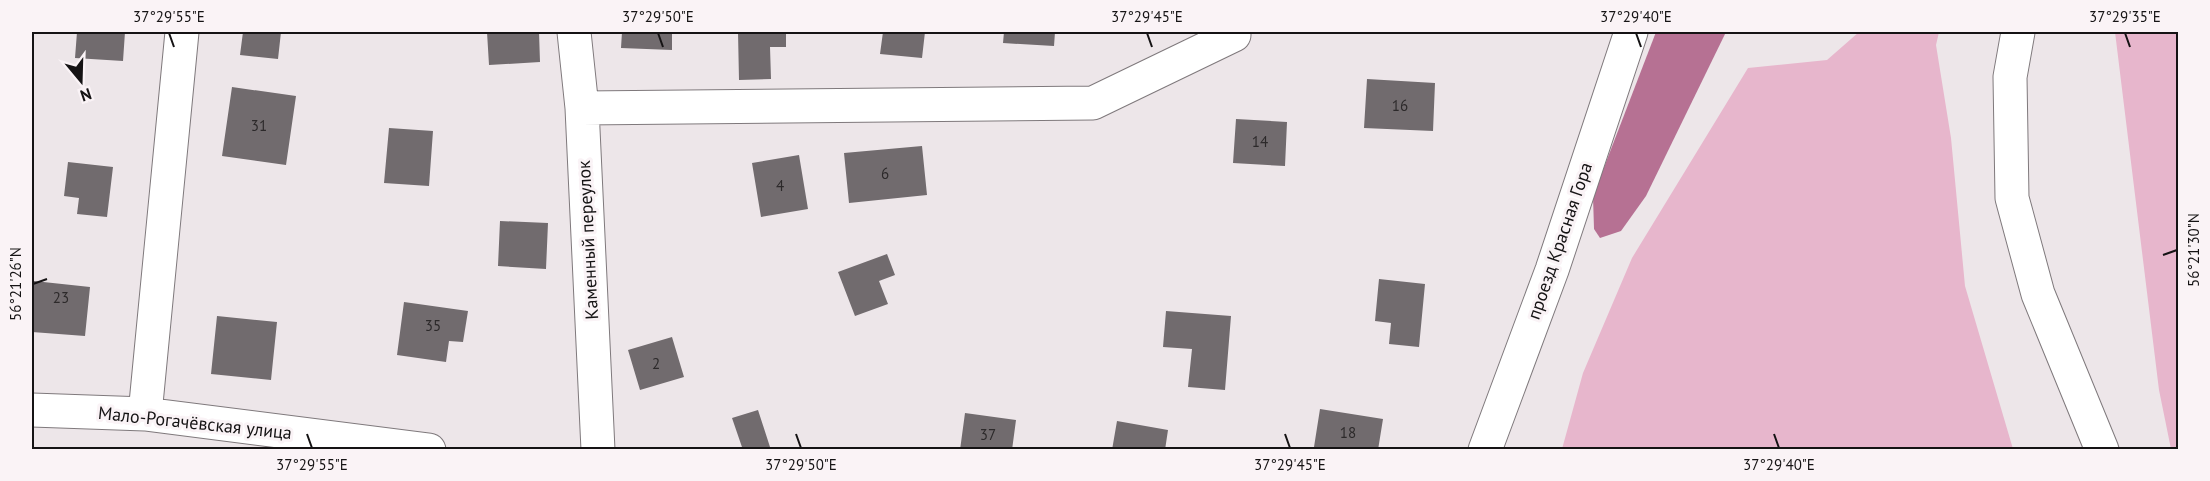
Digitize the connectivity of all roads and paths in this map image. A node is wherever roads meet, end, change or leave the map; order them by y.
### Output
1 (182, 32) edge
2 (574, 32) edge
3 (1630, 32) edge
4 (2018, 32) edge
5 (1234, 35) dead end
6 (582, 108) junction
7 (32, 410) edge
8 (145, 414) junction
9 (429, 450) edge
10 (598, 450) edge
11 (1485, 450) edge
12 (2102, 450) edge

1 - 8 street
2 - 6 street, Каменный переулок
3 - 11 street, проезд Красная Гора
4 - 12 street
5 - 6 street
6 - 10 street, Каменный переулок
7 - 8 street, Мало-Рогачёвская улица
8 - 9 street, Мало-Рогачёвская улица

